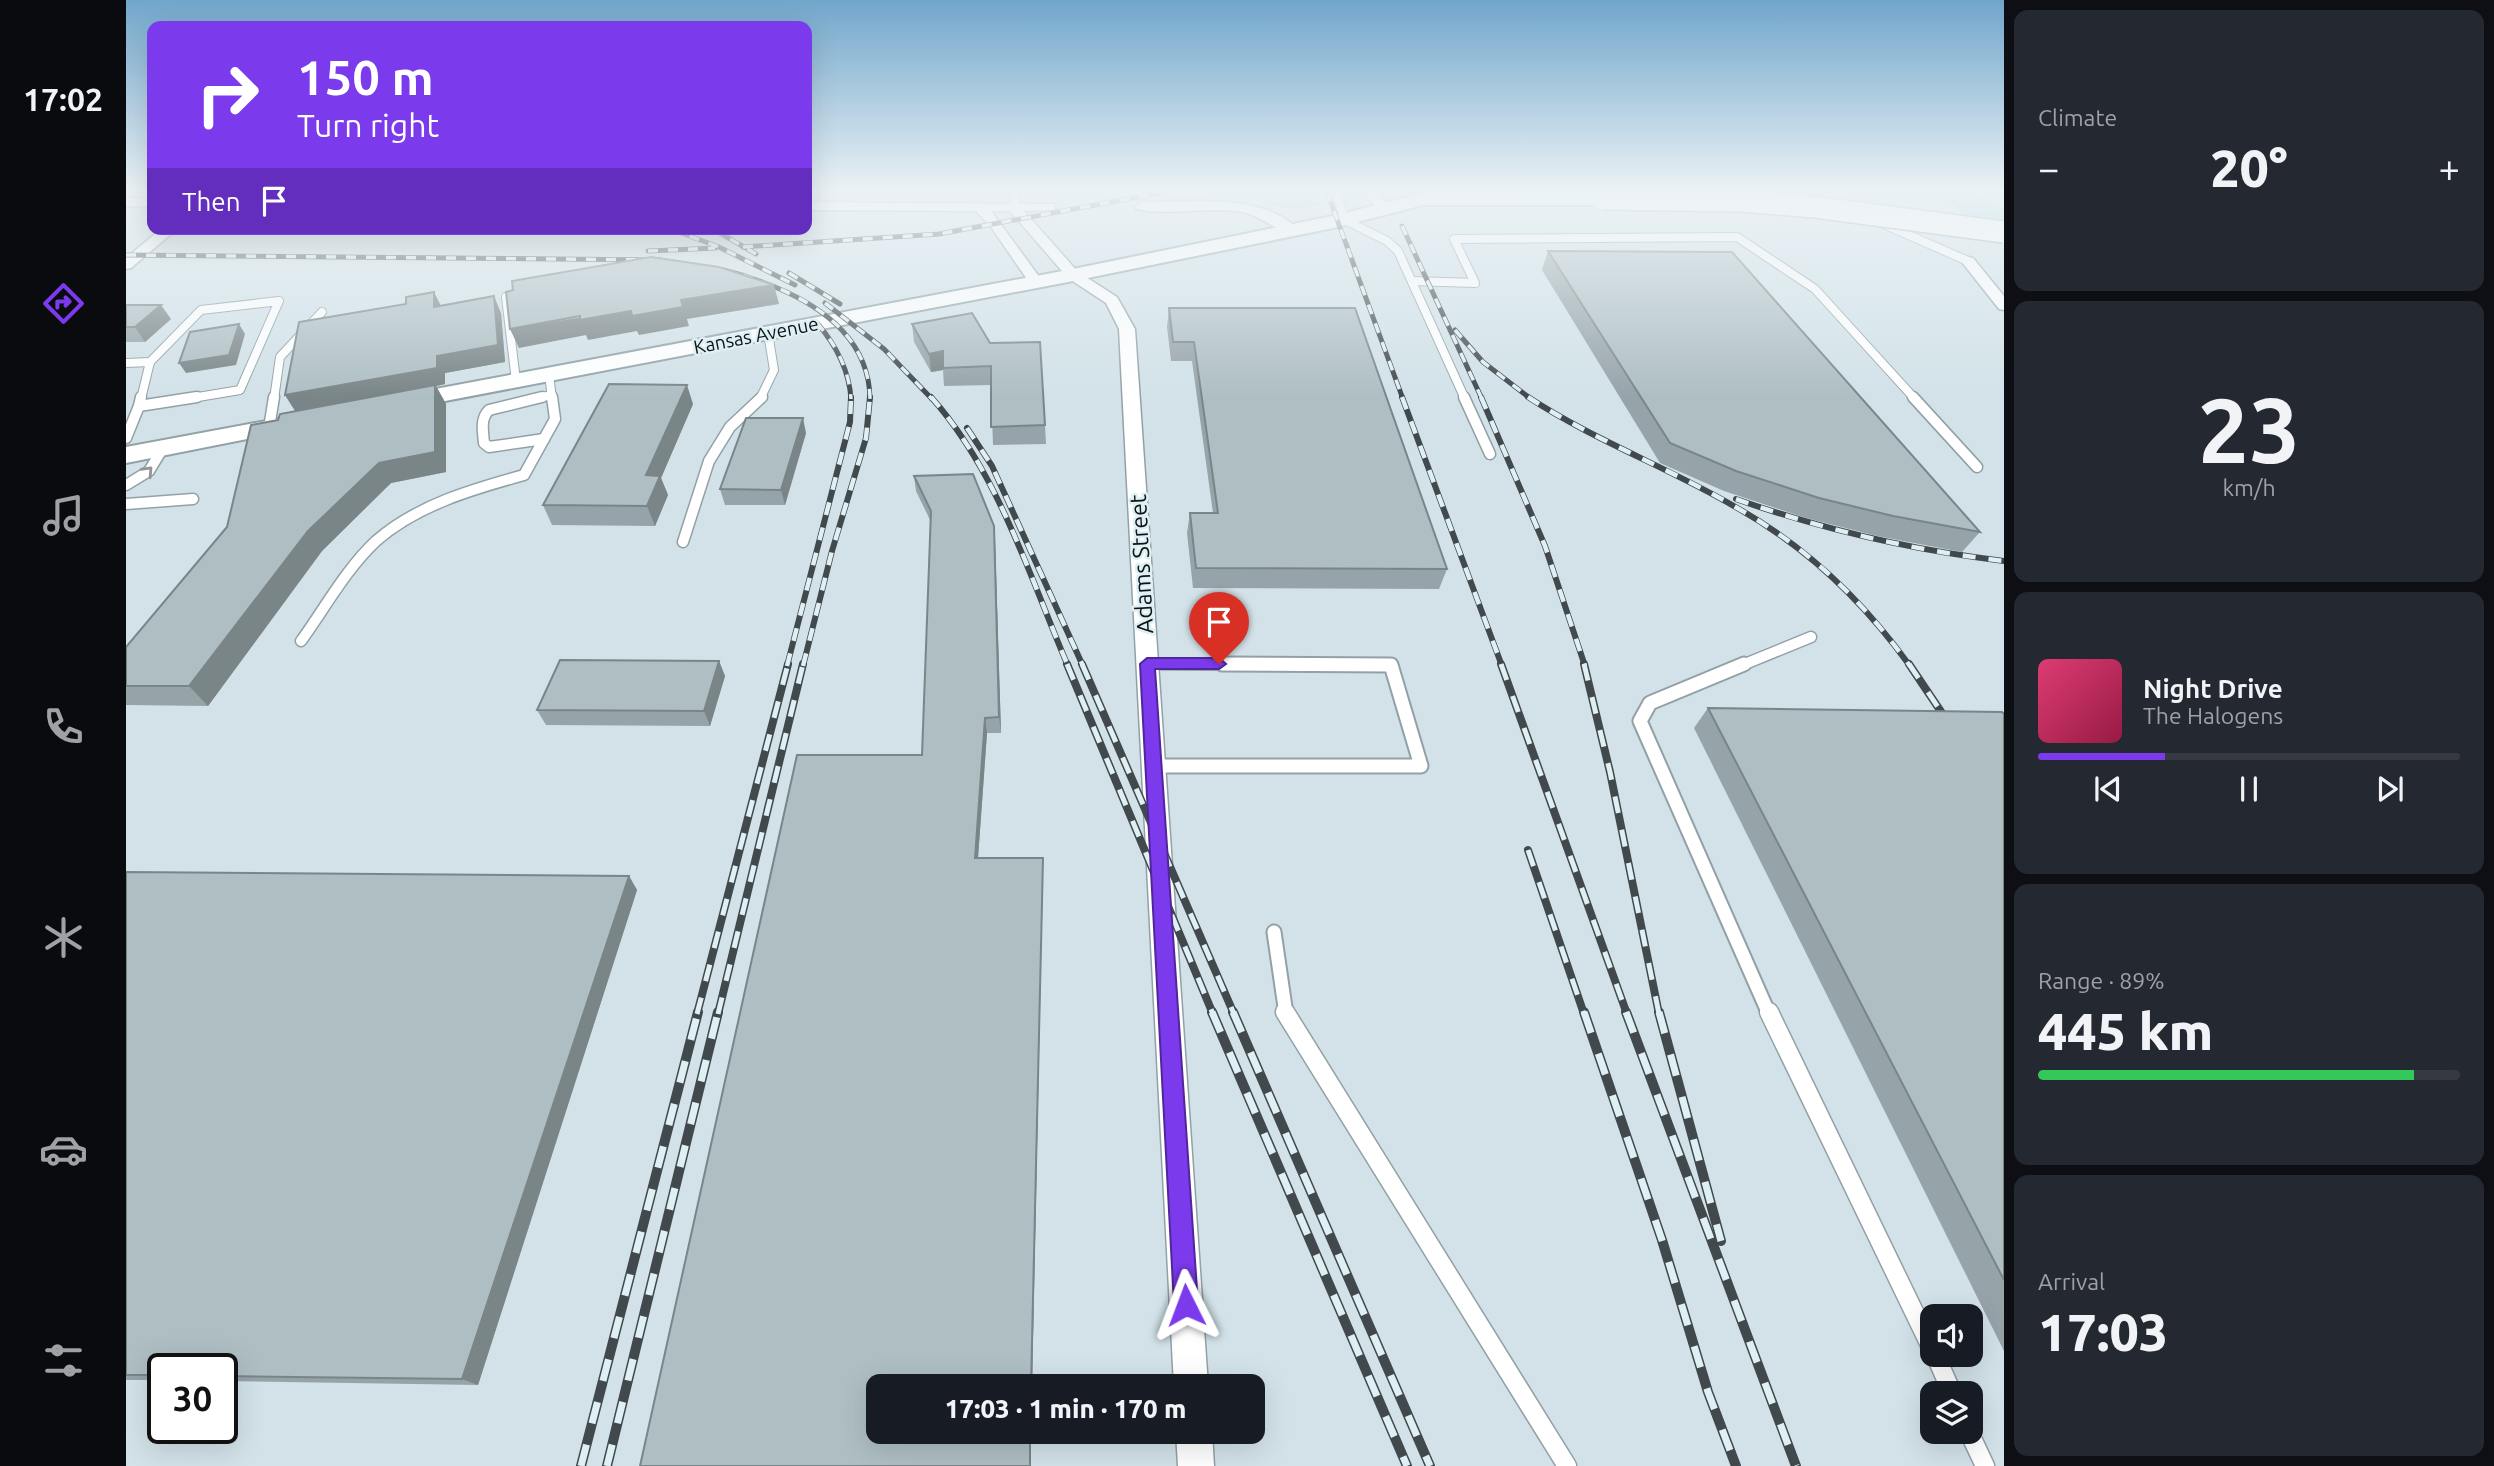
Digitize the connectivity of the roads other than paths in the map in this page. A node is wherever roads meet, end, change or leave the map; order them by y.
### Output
1 (1021, 260) edge
2 (1062, 260) edge
3 (1146, 260) edge
4 (1402, 260) edge
5 (1464, 260) edge
6 (1772, 260) edge
7 (1968, 261) edge
8 (1073, 275) junction
9 (1412, 281) junction
10 (1036, 282) junction
11 (506, 297) edge
12 (2004, 306) edge
13 (322, 312) dead end
14 (768, 333) junction
15 (150, 362) junction
16 (126, 363) edge
17 (516, 381) junction
18 (550, 385) junction
19 (139, 406) junction
20 (379, 407) edge
21 (310, 420) edge
22 (269, 428) junction
23 (126, 439) edge
24 (544, 439) junction
25 (163, 448) junction
26 (1490, 454) dead end
27 (126, 455) edge
28 (1977, 467) dead end
29 (126, 486) edge
30 (193, 499) dead end
31 (126, 505) edge
32 (683, 542) dead end
33 (1811, 637) dead end
34 (301, 640) dead end
35 (1147, 664) junction
36 (1153, 766) junction
37 (1274, 932) dead end
38 (1920, 1324) edge
39 (1190, 1374) edge
40 (1195, 1444) edge
41 (1975, 1444) edge
42 (1196, 1466) edge
43 (1567, 1466) edge
44 (1985, 1466) edge

1 - 10 street
2 - 8 street, Adams Street
3 - 8 main road, Kansas Avenue
4 - 9 lane
5 - 9 lane
6 - 28 lane
7 - 12 street
8 - 10 main road, Kansas Avenue
8 - 35 street, Adams Street
9 - 26 lane
10 - 14 main road, Kansas Avenue
11 - 17 lane
13 - 22 lane
14 - 18 main road, Kansas Avenue
14 - 32 lane
15 - 16 lane
15 - 19 lane
15 - 19 lane
17 - 18 main road, Kansas Avenue
17 - 20 main road, Kansas Avenue
18 - 24 lane
18 - 24 lane
19 - 23 lane
21 - 22 main road
22 - 25 main road
24 - 34 lane
25 - 27 main road
29 -> 25 lane
30 - 31 lane
33 - 38 lane
35 - 36 street, Adams Street
35 - 36 lane
36 - 39 street, Adams Street
37 - 43 lane
40 - 42 street
41 - 44 lane

